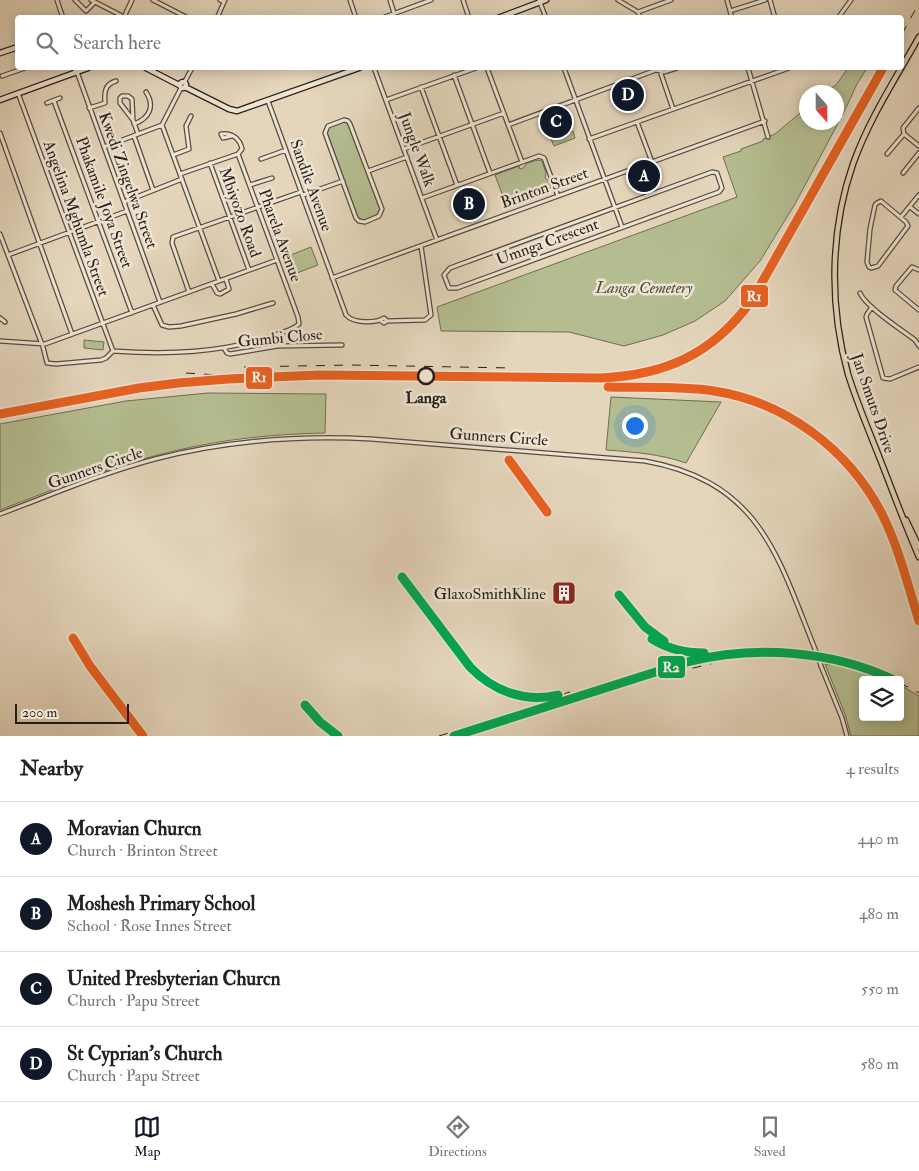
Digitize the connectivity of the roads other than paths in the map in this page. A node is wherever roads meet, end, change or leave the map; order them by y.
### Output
1 (57, 0) edge
2 (75, 0) edge
3 (91, 0) edge
4 (132, 0) edge
5 (153, 0) edge
6 (220, 0) edge
7 (350, 0) edge
8 (390, 0) edge
9 (428, 0) edge
10 (463, 0) edge
11 (546, 0) edge
12 (618, 0) edge
13 (671, 0) edge
14 (727, 0) edge
15 (764, 0) edge
16 (770, 0) edge
17 (851, 0) edge
18 (225, 1) edge
19 (540, 1) edge
20 (95, 2) junction
21 (638, 12) junction
22 (730, 12) junction
23 (394, 13) junction
24 (62, 15) edge
25 (121, 15) edge
26 (126, 15) edge
27 (182, 15) edge
28 (218, 15) edge
29 (355, 15) edge
30 (389, 15) edge
31 (468, 15) edge
32 (505, 15) edge
33 (545, 15) edge
34 (639, 15) edge
35 (731, 15) edge
36 (774, 15) edge
37 (840, 15) edge
38 (919, 37) edge
39 (15, 48) edge
40 (0, 54) edge
41 (904, 64) edge
42 (19, 70) edge
43 (75, 70) edge
44 (150, 70) edge
45 (191, 70) edge
46 (353, 70) edge
47 (375, 70) edge
48 (470, 70) edge
49 (488, 70) edge
50 (565, 70) edge
51 (656, 70) edge
52 (659, 70) edge
53 (749, 70) edge
54 (782, 70) edge
55 (901, 70) edge
56 (2, 76) dead end
57 (454, 76) junction
58 (116, 81) dead end
59 (752, 81) junction
60 (183, 86) junction
61 (422, 87) junction
62 (146, 92) dead end
63 (18, 93) junction
64 (60, 98) dead end
65 (0, 100) edge
66 (386, 100) junction
67 (576, 100) junction
68 (54, 101) junction
69 (268, 101) junction
70 (47, 103) dead end
71 (89, 108) junction
72 (919, 108) edge
73 (674, 109) junction
74 (504, 113) junction
75 (191, 116) dead end
76 (765, 121) junction
77 (134, 122) junction
78 (638, 122) junction
79 (162, 125) junction
80 (472, 125) junction
81 (508, 126) junction
82 (0, 133) edge
83 (904, 134) junction
84 (136, 135) junction
85 (232, 136) dead end
86 (439, 136) junction
87 (768, 136) dead end
88 (590, 139) junction
89 (919, 146) edge
90 (104, 147) junction
91 (404, 149) junction
92 (286, 150) junction
93 (919, 153) edge
94 (173, 154) junction
95 (238, 154) junction
96 (887, 154) dead end
97 (407, 157) junction
98 (261, 159) dead end
99 (522, 162) junction
100 (652, 162) junction
101 (210, 163) junction
102 (368, 171) junction
103 (490, 173) junction
104 (903, 173) dead end
105 (180, 174) junction
106 (272, 178) dead end
107 (182, 179) junction
108 (604, 179) junction
109 (343, 181) junction
110 (250, 185) junction
111 (457, 185) junction
112 (153, 190) junction
113 (302, 194) junction
114 (919, 195) edge
115 (558, 196) junction
116 (422, 198) junction
117 (124, 202) junction
118 (258, 207) junction
119 (614, 207) junction
120 (910, 207) junction
121 (127, 211) junction
122 (919, 214) edge
123 (230, 217) junction
124 (901, 217) junction
125 (98, 222) junction
126 (199, 227) junction
127 (622, 227) junction
128 (69, 233) junction
129 (0, 234) edge
130 (437, 240) junction
131 (40, 243) junction
132 (420, 246) junction
133 (8, 255) junction
134 (277, 260) junction
135 (248, 270) junction
136 (919, 270) edge
137 (332, 278) junction
138 (226, 279) junction
139 (219, 281) junction
140 (212, 284) junction
141 (189, 292) junction
142 (860, 293) dead end
143 (160, 302) junction
144 (273, 303) dead end
145 (154, 305) junction
146 (872, 307) junction
147 (919, 310) edge
148 (132, 313) junction
149 (0, 318) edge
150 (5, 322) dead end
151 (102, 324) junction
152 (72, 334) junction
153 (0, 341) edge
154 (41, 344) junction
155 (342, 345) dead end
156 (919, 346) edge
157 (224, 348) junction
158 (112, 351) junction
159 (919, 367) edge
160 (893, 494) junction
161 (0, 514) edge
162 (919, 547) edge
163 (919, 557) edge
164 (847, 736) edge

1 - 24 street
2 - 20 street
3 - 20 street
4 - 26 street
5 - 27 street
6 - 18 street
7 - 29 street
8 - 23 street
9 - 23 street
10 - 31 street
11 - 19 street
12 - 21 street
13 - 21 street
14 - 22 street
15 - 22 street
16 - 36 street
17 - 37 street
18 - 28 street
19 - 32 street
19 - 33 street
20 - 25 street
21 - 34 street
22 - 35 street
23 - 30 street
38 - 41 main road, Jan Smuts Drive
39 - 40 street
42 - 56 street
43 - 63 street
43 - 71 street, Kwedi Zingelwa Street
44 - 60 street
45 - 60 street
46 - 69 street
47 - 66 street, Jungle Walk
48 - 57 street
49 - 74 street
50 - 67 street
51 - 67 street
52 - 73 street
53 - 59 street
54 - 59 street
55 - 160 main road, Jan Smuts Drive
57 - 61 street
57 - 80 street
58 - 71 street
59 - 73 street
59 - 76 street
60 - 69 street
60 - 79 street
61 - 66 street
61 - 86 street
62 - 77 street
63 - 65 street
63 - 128 street, Angelina Mghumla Street
64 - 68 street
66 - 91 street, Jungle Walk
67 - 81 street
67 - 88 street
68 - 70 street
68 - 125 street, Phakamile Joya Street
69 - 92 street, Sandile Avenue
71 - 90 street, Kwedi Zingelwa Street
72 - 83 street
73 - 78 street
74 - 80 street
74 - 81 street
75 - 94 street
76 - 87 street
76 - 100 street, Brinton Street
77 - 77 street
77 - 84 street
78 - 88 street
78 - 100 street
79 - 84 street
79 - 94 street
80 - 86 street
80 - 103 street
81 - 99 street
82 - 131 street
83 - 89 street
83 - 96 street
84 - 90 street
84 - 112 street
85 - 95 street, Pharela Avenue
86 - 91 street
86 - 111 street
88 - 108 street
90 - 117 street, Kwedi Zingelwa Street
91 - 97 street, Jungle Walk
92 - 98 street
92 - 113 street, Sandile Avenue
93 - 104 street
94 - 105 street
95 - 101 street
95 - 110 street, Pharela Avenue
97 - 102 street
97 - 116 street, Jungle Walk
99 - 103 street
99 - 115 street
100 - 108 street, Brinton Street
101 - 105 street
101 - 123 street, Mbiyozo Road
102 - 109 street
102 - 109 street
103 - 111 street
105 - 107 street
106 - 110 street
107 - 112 street
107 - 126 street
108 - 115 street, Brinton Street
108 - 119 street
109 - 113 street
110 - 118 street, Pharela Avenue
111 - 116 street
112 - 117 street
113 - 118 street
113 - 137 street, Sandile Avenue
114 - 120 street
115 - 130 street, Brinton Street
116 - 130 street, Jungle Walk
117 - 121 street, Kwedi Zingelwa Street
118 - 123 street
118 - 134 street, Pharela Avenue
119 - 127 street
119 - 127 street, Umnga Crescent
119 - 127 street, Umnga Crescent
120 - 122 street
120 - 124 street
121 - 125 street
121 - 143 street, Kwedi Zingelwa Street
123 - 126 street
123 - 135 street, Mbiyozo Road
124 - 124 street
125 - 128 street
125 - 148 street, Phakamile Joya Street
126 - 139 street
126 - 141 street
128 - 131 street
128 - 151 street, Angelina Mghumla Street
129 - 133 street
130 - 132 street, Brinton Street
131 - 133 street
131 - 152 street
132 - 137 street, Brinton Street
132 - 137 street, Sandile Avenue
133 - 154 street
134 - 135 street
134 - 157 street, Pharela Avenue
135 - 138 street
136 - 147 street
138 - 139 street
138 - 140 street
139 - 140 street
140 - 141 street
141 - 143 street
142 - 146 street
143 - 145 street
144 - 145 street
145 - 148 street
146 - 156 street
146 - 159 street
148 - 151 street
149 - 150 street
151 - 152 street
151 - 158 street, Angelina Mghumla Street
152 - 154 street
153 - 154 street
154 - 158 street
155 - 157 street, Gumbi Close
157 - 158 street
160 - 162 main road, Jan Smuts Drive
160 - 163 main road, Jan Smuts Drive
161 - 164 street, Gunners Circle, bridge

